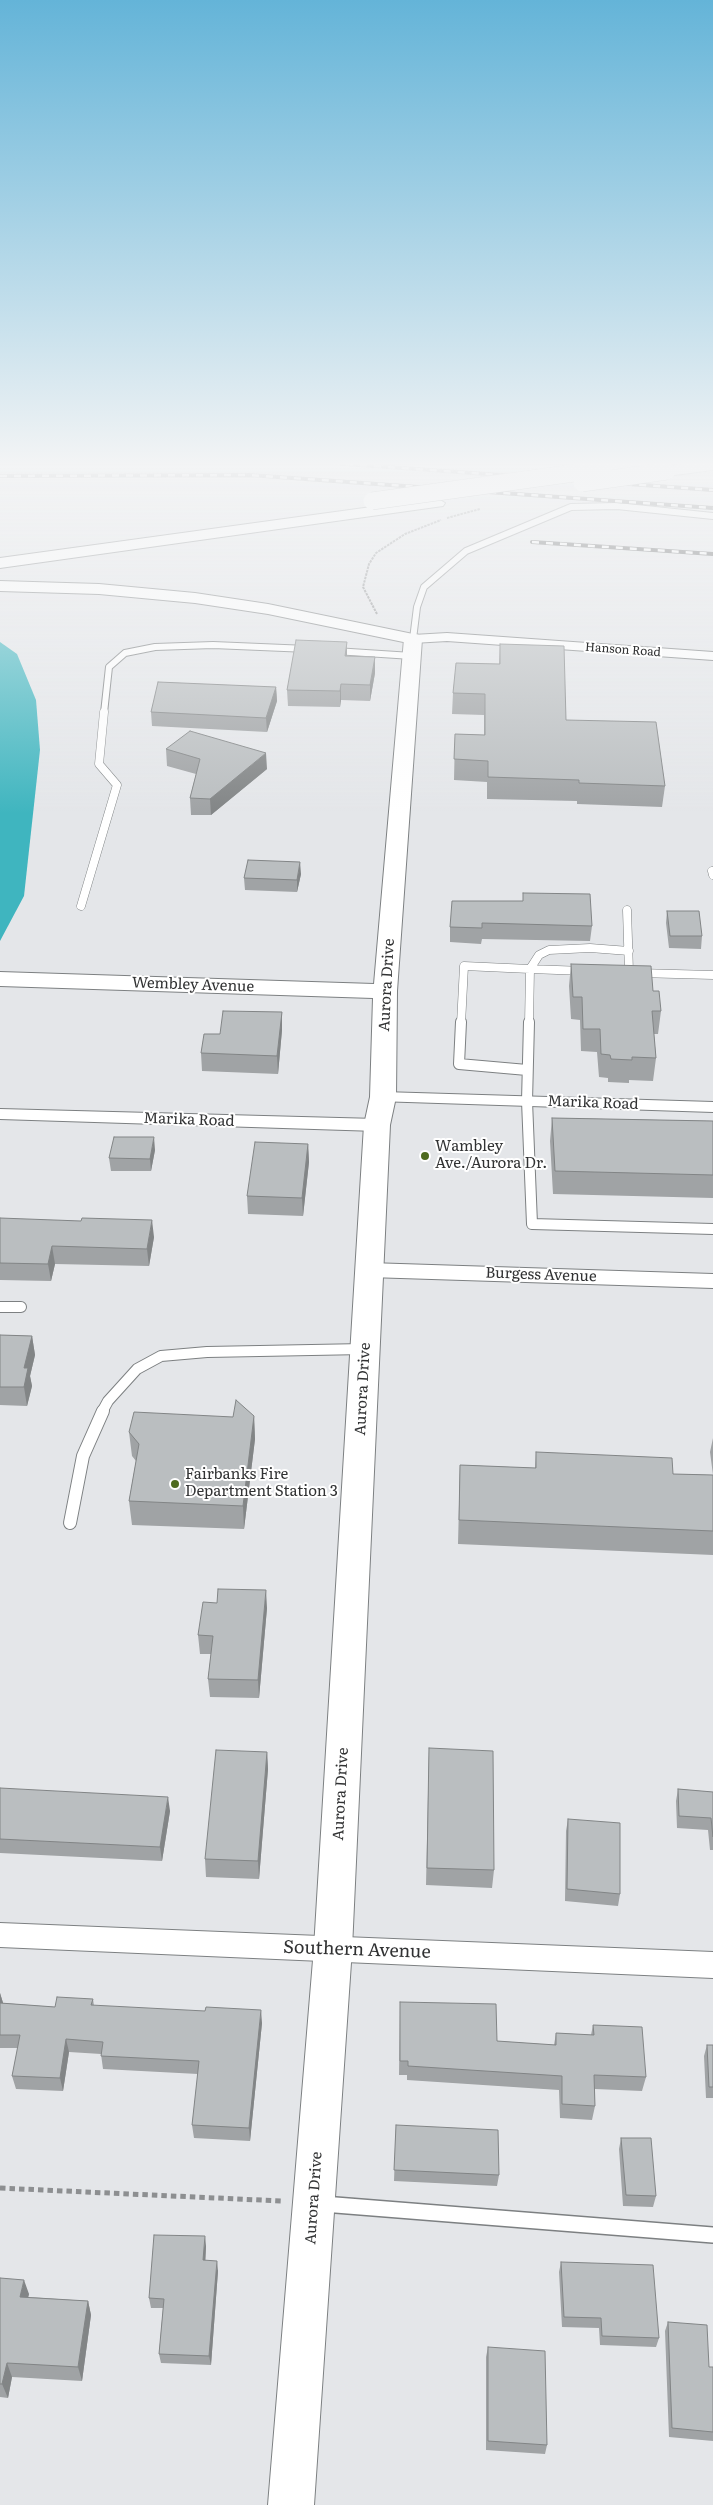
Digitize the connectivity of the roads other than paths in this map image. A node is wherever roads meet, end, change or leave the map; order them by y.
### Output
1 (432, 580) edge
2 (0, 586) edge
3 (412, 647) junction
4 (315, 649) edge
5 (324, 650) edge
6 (713, 656) edge
7 (81, 906) dead end
8 (628, 910) dead end
9 (628, 952) junction
10 (530, 969) junction
11 (589, 971) edge
12 (619, 972) edge
13 (629, 972) junction
14 (713, 976) edge
15 (0, 979) edge
16 (385, 991) junction
17 (527, 1070) junction
18 (527, 1101) junction
19 (713, 1107) edge
20 (380, 1111) junction
21 (0, 1114) edge
22 (713, 1229) edge
23 (369, 1270) junction
24 (713, 1281) edge
25 (0, 1307) edge
26 (21, 1307) dead end
27 (365, 1349) junction
28 (70, 1523) dead end
29 (0, 1935) edge
30 (333, 1948) junction
31 (713, 1965) edge
32 (314, 2203) junction
33 (713, 2235) edge
34 (291, 2505) edge

1 - 3 lane, Aurora Drive
2 - 3 main road
3 - 5 lane
3 - 6 street, Hanson Road
3 - 16 main road, Aurora Drive
4 - 7 lane
8 - 9 lane
9 - 10 lane
9 - 13 lane
10 - 11 lane
10 - 17 lane
10 - 17 lane
12 - 13 lane
13 - 14 lane
15 - 16 main road, Wembley Avenue
16 - 20 main road, Aurora Drive
17 - 18 lane
18 - 19 street, Marika Road
18 - 20 street, Marika Road
18 - 22 lane
20 - 21 street, Marika Road
20 - 23 main road, Aurora Drive
23 - 24 street, Burgess Avenue
23 - 27 main road, Aurora Drive
25 - 26 lane
27 - 28 lane
27 - 30 main road, Aurora Drive
29 - 30 street, Southern Avenue
30 - 31 street, Southern Avenue
30 - 32 main road, Aurora Drive
32 - 33 lane
32 - 34 main road, Aurora Drive

